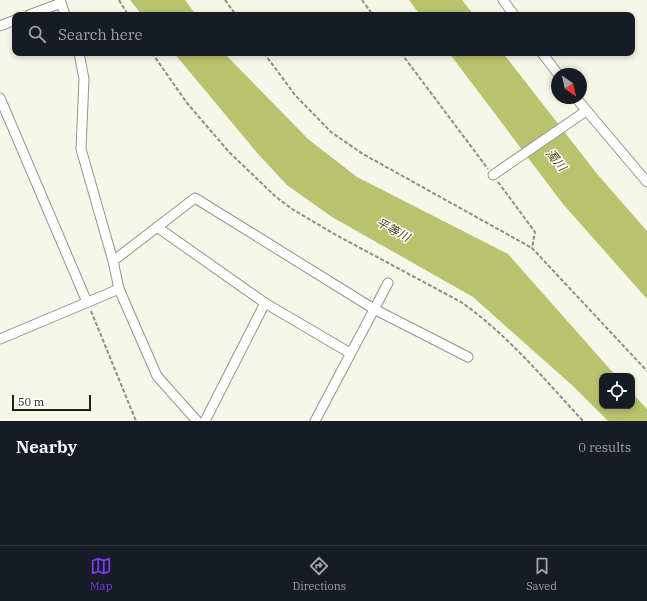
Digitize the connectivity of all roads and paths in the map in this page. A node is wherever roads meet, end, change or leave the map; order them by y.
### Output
1 (119, 0) edge
2 (225, 0) edge
3 (362, 0) edge
4 (503, 0) edge
5 (60, 2) edge
6 (36, 12) edge
7 (64, 12) edge
8 (126, 12) edge
9 (234, 12) edge
10 (371, 12) edge
11 (512, 12) edge
12 (12, 21) edge
13 (0, 26) edge
14 (80, 56) edge
15 (154, 56) edge
16 (266, 56) edge
17 (403, 56) edge
18 (544, 56) edge
19 (553, 68) edge
20 (0, 98) edge
21 (578, 104) edge
22 (582, 114) junction
23 (493, 175) junction
24 (647, 182) edge
25 (156, 227) junction
26 (532, 248) junction
27 (113, 261) junction
28 (388, 283) dead end
29 (119, 289) junction
30 (87, 302) junction
31 (266, 303) junction
32 (374, 309) junction
33 (0, 339) edge
34 (350, 353) junction
35 (468, 357) dead end
36 (647, 371) edge
37 (136, 421) edge
38 (197, 421) edge
39 (205, 421) edge
40 (315, 421) edge
41 (583, 421) edge

1 - 8 path
2 - 9 path
3 - 10 path
4 - 11 street
5 - 6 street
5 - 7 street
12 - 13 street
14 - 27 street
15 - 41 path
16 - 26 path
17 - 23 path
18 - 19 street
20 - 30 street
21 - 22 street
22 - 23 street
22 - 24 street
23 - 26 path
25 - 27 street
25 - 31 street
25 - 32 street
26 - 36 path
27 - 29 street
28 - 32 street
29 - 30 street
29 - 38 street
30 - 33 street
30 - 37 path
31 - 34 street
31 - 39 street
32 - 34 street
32 - 35 street
34 - 40 street

